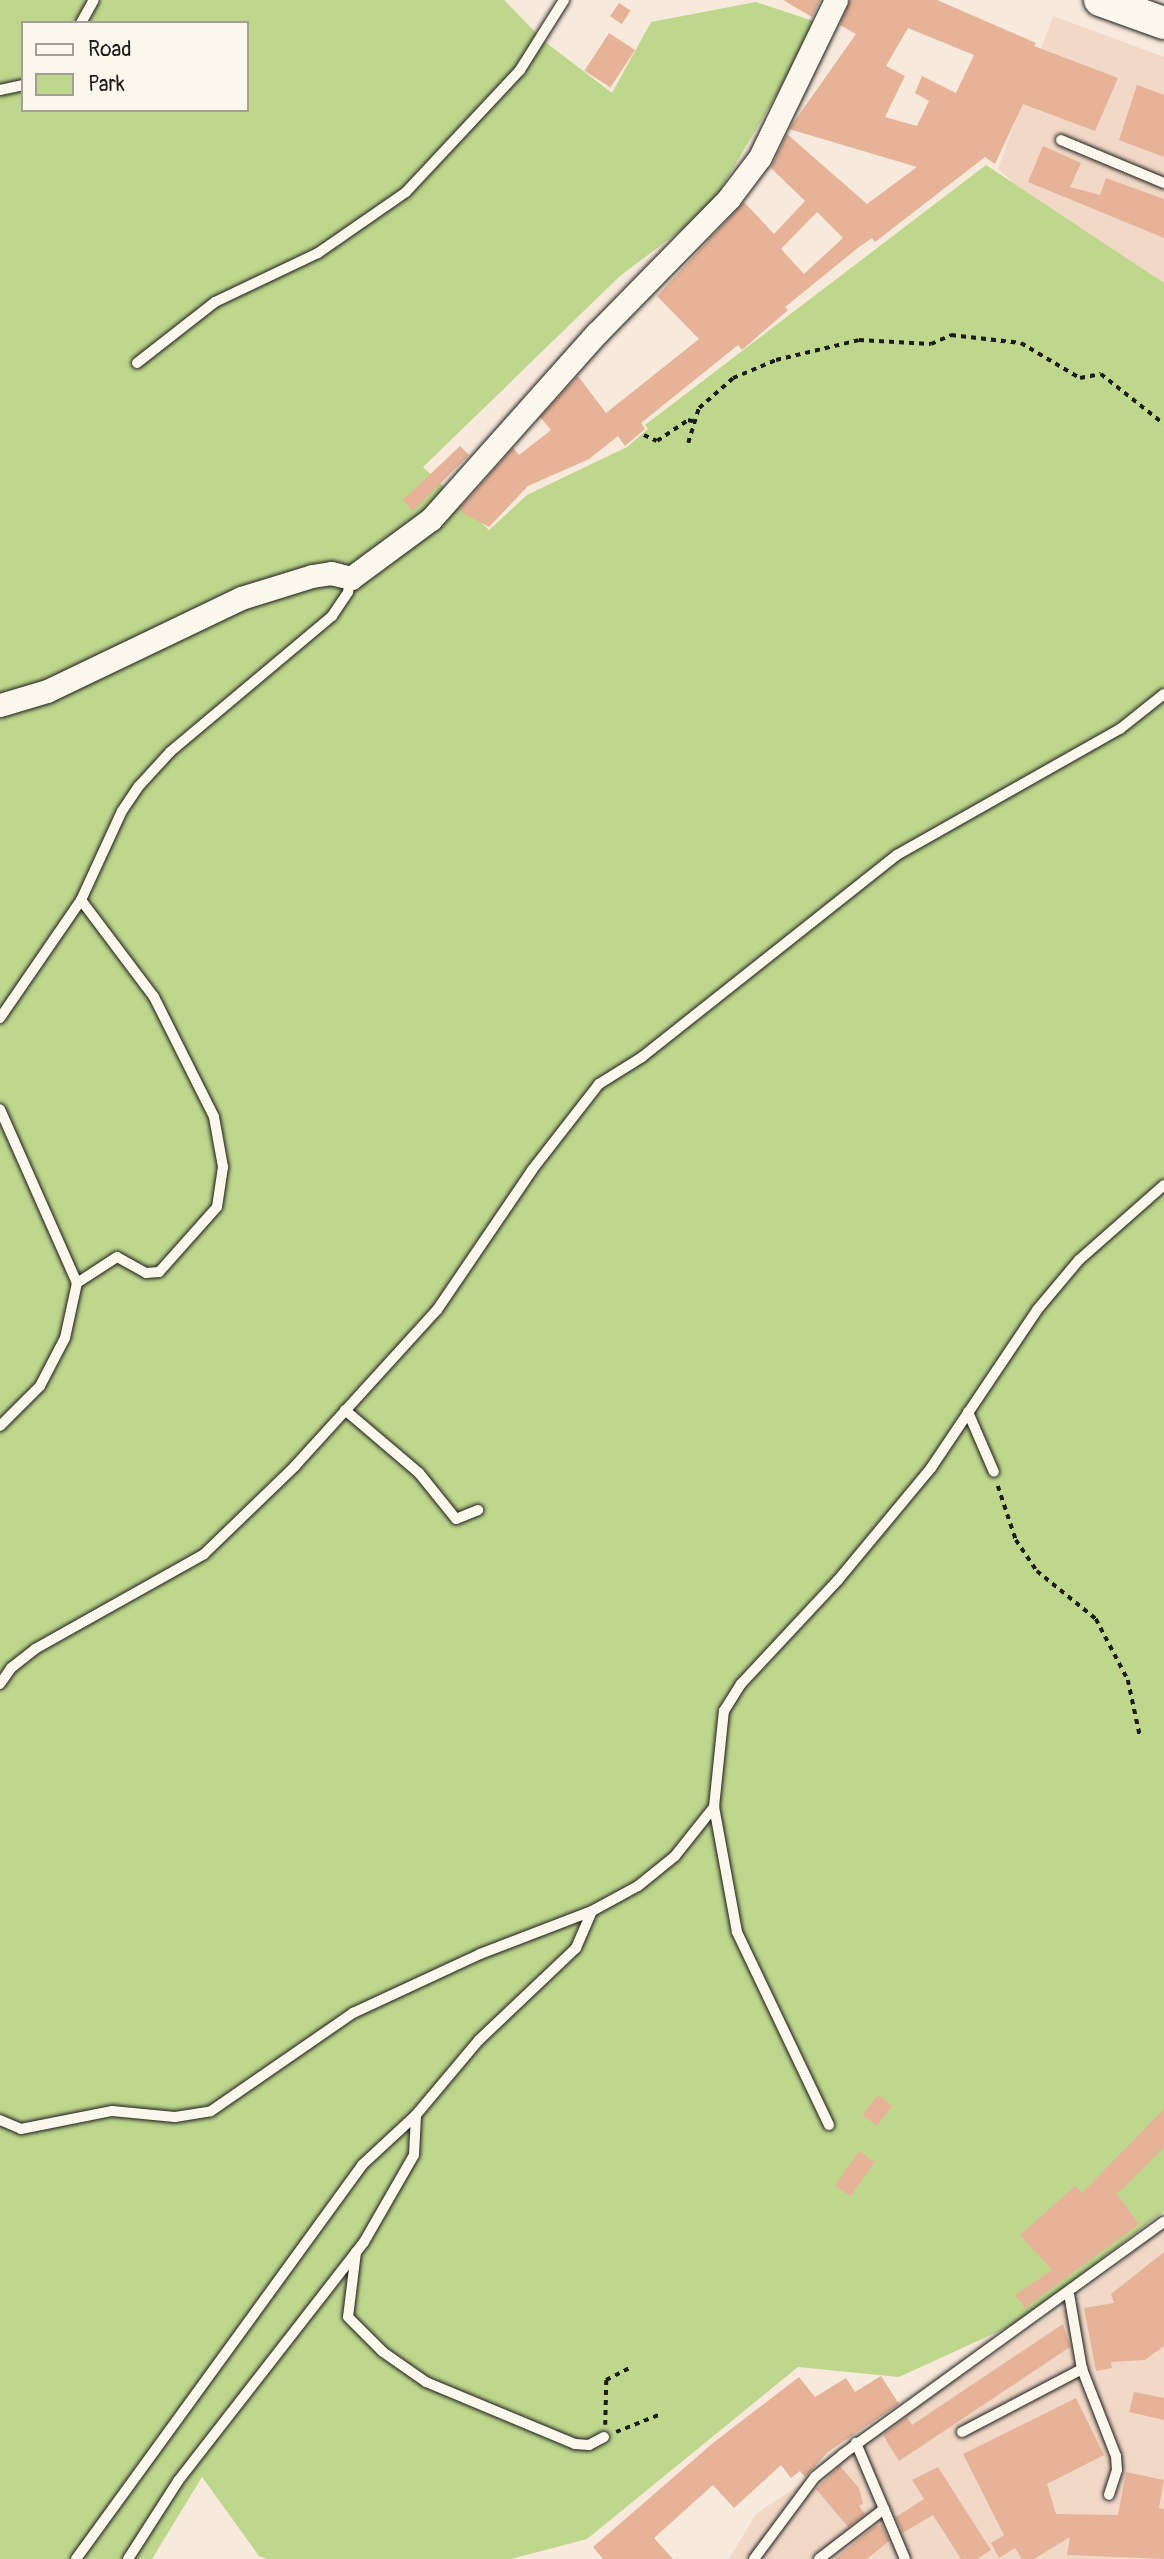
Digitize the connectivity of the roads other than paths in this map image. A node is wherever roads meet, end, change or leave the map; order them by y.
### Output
1 (94, 0) edge
2 (564, 0) edge
3 (836, 0) edge
4 (1100, 0) edge
5 (82, 21) edge
6 (1164, 23) edge
7 (21, 85) edge
8 (0, 90) edge
9 (1061, 140) dead end
10 (1164, 183) edge
11 (137, 363) dead end
12 (351, 578) junction
13 (1164, 694) edge
14 (0, 705) edge
15 (80, 900) junction
16 (0, 1018) edge
17 (0, 1109) edge
18 (1164, 1185) edge
19 (77, 1283) junction
20 (345, 1410) junction
21 (968, 1412) junction
22 (0, 1426) edge
23 (994, 1472) road end
24 (478, 1510) dead end
25 (0, 1684) edge
26 (714, 1807) junction
27 (592, 1911) junction
28 (416, 2115) junction
29 (0, 2120) edge
30 (829, 2125) dead end
31 (1164, 2222) edge
32 (356, 2252) junction
33 (1069, 2294) junction
34 (1082, 2369) junction
35 (962, 2432) dead end
36 (604, 2437) road end
37 (856, 2443) junction
38 (1109, 2495) dead end
39 (884, 2509) junction
40 (76, 2559) edge
41 (128, 2559) edge
42 (754, 2559) edge
43 (819, 2559) edge
44 (905, 2559) edge

1 - 5 lane
2 - 11 lane
3 - 12 street
4 - 6 main road
7 - 8 lane
9 - 10 lane
12 - 14 street
12 - 15 lane
13 - 20 lane
15 - 16 lane
15 - 19 lane
17 - 19 lane
18 - 21 lane
19 - 22 lane
20 - 24 lane
20 - 25 lane
21 - 23 lane
21 - 26 lane
26 - 27 lane
26 - 30 lane
27 - 28 lane
27 - 29 lane
28 - 32 lane
28 - 40 lane
31 - 33 lane
32 - 36 lane
32 - 41 lane
33 - 34 lane
33 - 37 lane
34 - 35 lane
34 - 38 lane
37 - 39 lane
37 - 42 lane
39 - 43 lane
39 - 44 lane

